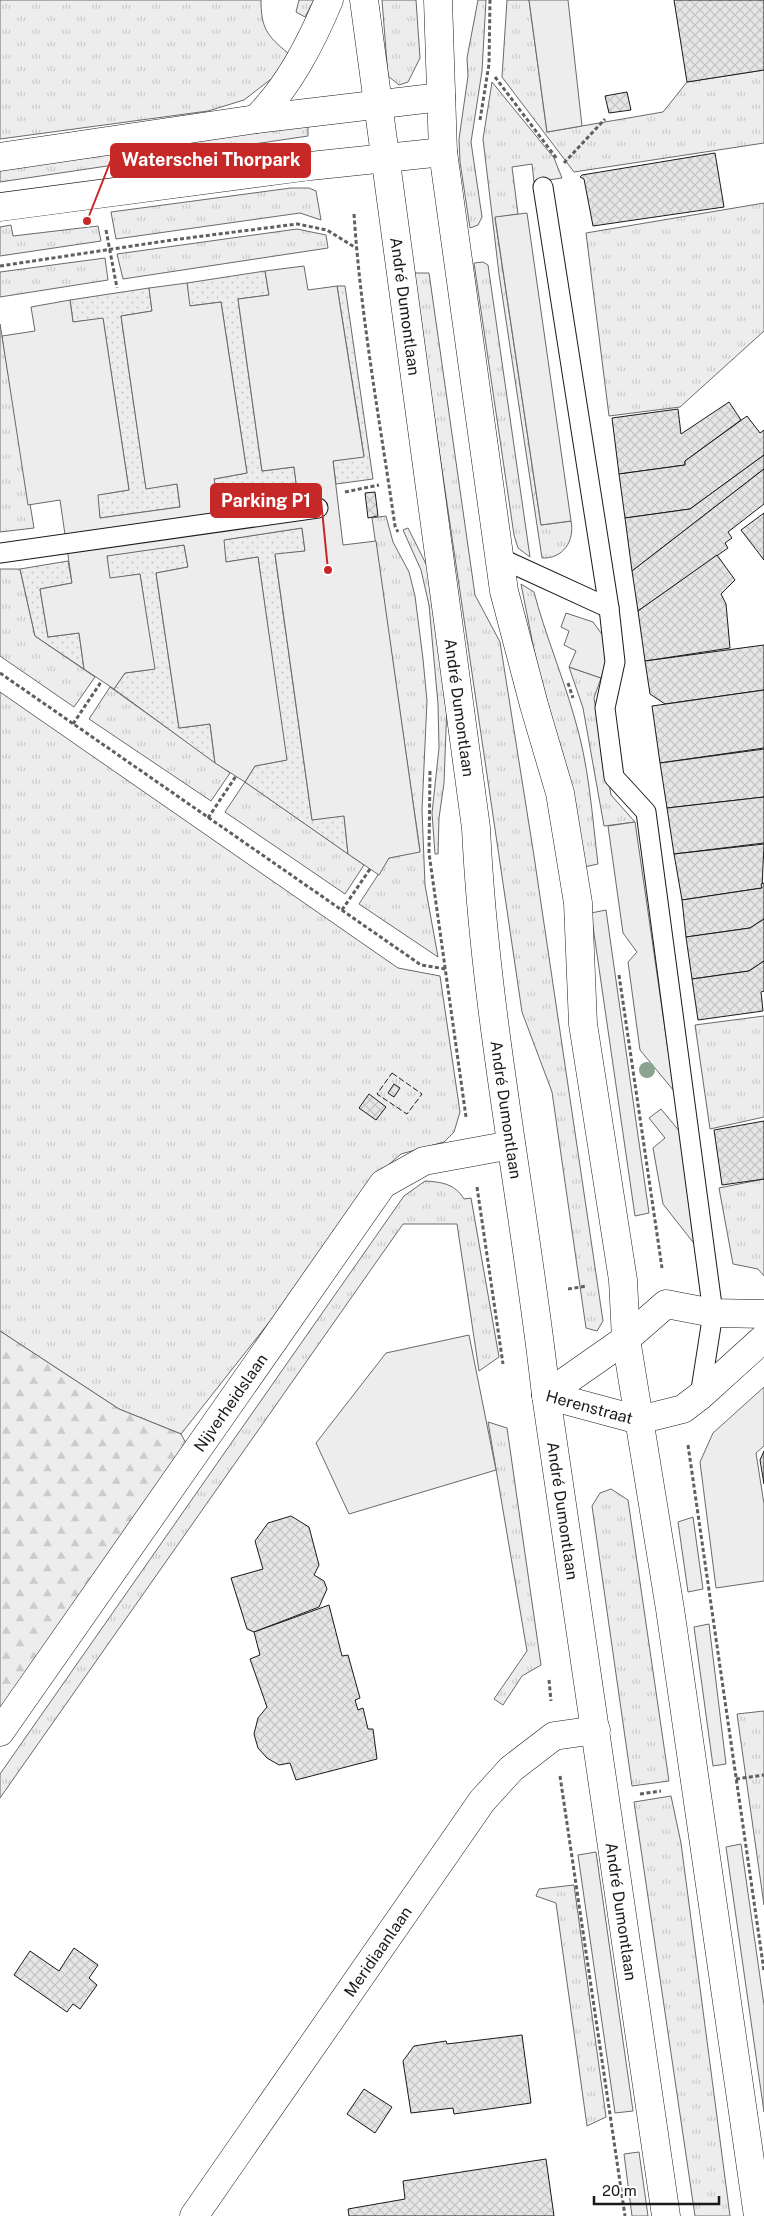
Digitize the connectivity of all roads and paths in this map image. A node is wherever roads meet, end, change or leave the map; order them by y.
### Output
1 (329, 0) edge
2 (364, 0) edge
3 (438, 0) edge
4 (490, 0) edge
5 (495, 77) dead end
6 (441, 97) junction
7 (378, 105) junction
8 (606, 118) dead end
9 (256, 119) junction
10 (480, 121) dead end
11 (443, 152) junction
12 (0, 157) edge
13 (386, 157) junction
14 (543, 187) dead end
15 (354, 206) dead end
16 (0, 207) edge
17 (105, 224) dead end
18 (110, 249) junction
19 (0, 266) edge
20 (117, 288) dead end
21 (379, 485) dead end
22 (336, 493) dead end
23 (318, 508) dead end
24 (0, 553) edge
25 (500, 558) junction
26 (609, 608) junction
27 (0, 673) edge
28 (101, 682) dead end
29 (73, 724) junction
30 (236, 776) dead end
31 (208, 818) junction
32 (370, 869) dead end
33 (342, 910) junction
34 (619, 971) dead end
35 (511, 1145) junction
36 (471, 1151) junction
37 (663, 1274) dead end
38 (493, 1298) dead end
39 (713, 1313) junction
40 (764, 1314) edge
41 (764, 1338) edge
42 (626, 1339) junction
43 (546, 1395) junction
44 (692, 1402) junction
45 (639, 1420) junction
46 (596, 1730) junction
47 (0, 1732) edge
48 (764, 1774) edge
49 (737, 1779) junction
50 (668, 1789) dead end
51 (631, 1796) dead end
52 (565, 1805) dead end
53 (764, 1971) edge
54 (194, 2216) edge
55 (625, 2216) edge
56 (666, 2216) edge
57 (758, 2216) edge

1 - 9 main road
2 - 7 main road, André Dumontlaan
3 - 6 main road
4 - 10 path
5 - 8 path
6 - 7 main road
6 - 11 main road
7 - 9 main road
7 - 13 main road, André Dumontlaan
9 - 12 main road
11 - 13 main road
11 - 25 main road
13 - 16 main road
13 - 35 main road, André Dumontlaan
14 - 26 lane
15 - 18 path
17 - 18 path
18 - 19 path
18 - 20 path
21 - 22 path
23 - 24 lane
25 - 26 lane
25 - 42 main road
26 - 39 lane
27 - 29 path
28 - 29 path
29 - 31 path
30 - 31 path
31 - 33 path
32 - 33 path
33 - 36 path
34 - 37 path
35 - 36 main road, Nijverheidslaan
35 - 43 main road, André Dumontlaan
36 - 38 path
36 - 47 main road, Nijverheidslaan
39 - 40 main road, Herenstraat
39 - 42 main road, Herenstraat
39 - 44 lane
41 - 44 main road, Herenstraat
42 - 43 main road, Herenstraat
42 - 45 main road
43 - 45 main road, Herenstraat
43 - 46 main road, André Dumontlaan
44 - 45 main road, Herenstraat
44 - 49 path
45 - 57 main road
46 - 54 main road, Meridiaanlaan
46 - 56 main road, André Dumontlaan
48 - 49 path
49 - 53 path
50 - 51 path
52 - 55 path

